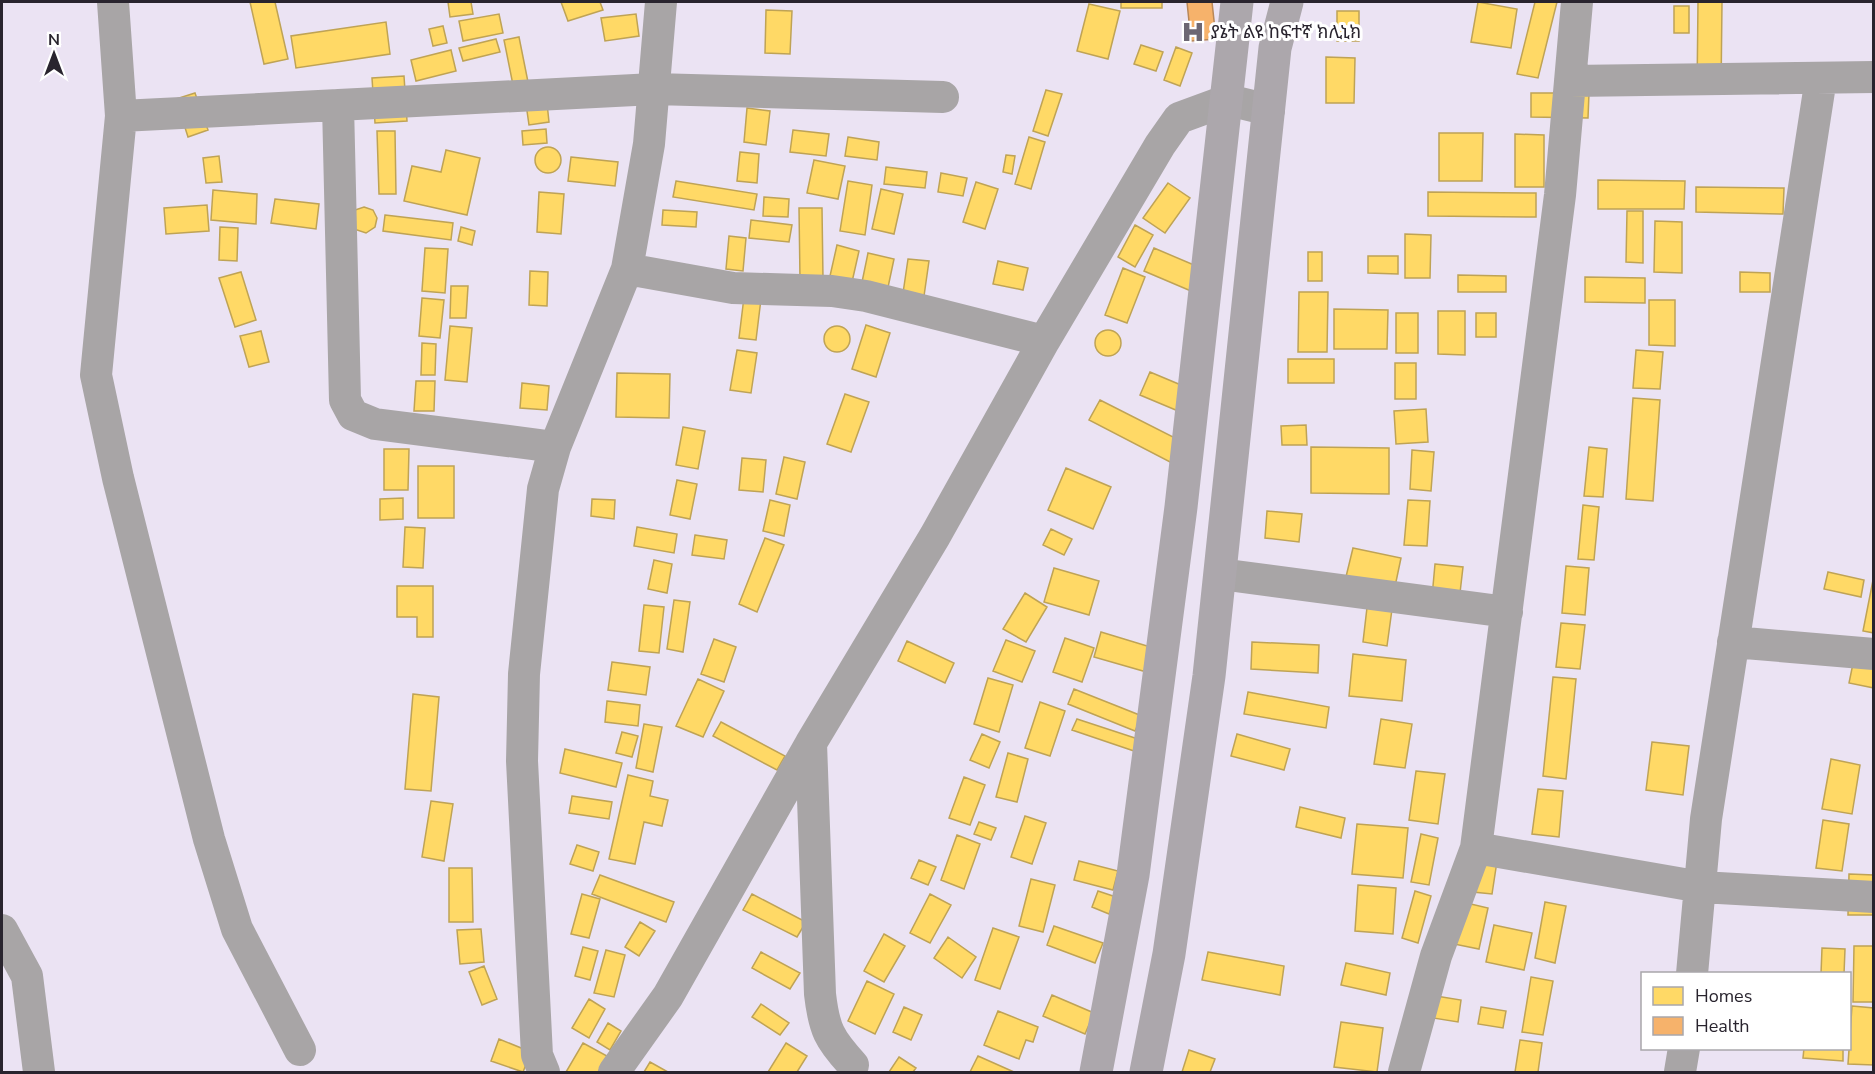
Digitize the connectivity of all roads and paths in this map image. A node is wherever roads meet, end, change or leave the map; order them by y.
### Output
1 (113, 2) edge
2 (661, 2) edge
3 (1237, 2) edge
4 (1287, 2) edge
5 (1577, 2) edge
6 (1874, 77) edge
7 (1821, 78) junction
8 (1570, 81) junction
9 (654, 89) junction
10 (943, 97) dead end
11 (1228, 100) junction
12 (338, 105) junction
13 (1269, 110) junction
14 (121, 116) junction
15 (627, 269) junction
16 (1044, 341) junction
17 (555, 447) junction
18 (1220, 574) junction
19 (1507, 612) junction
20 (1733, 642) junction
21 (1874, 654) edge
22 (811, 743) junction
23 (1476, 848) junction
24 (1701, 887) junction
25 (1874, 897) edge
26 (2, 930) edge
27 (1692, 972) edge
28 (300, 1050) dead end
29 (1684, 1050) edge
30 (853, 1065) dead end
31 (39, 1072) edge
32 (544, 1072) edge
33 (614, 1072) edge
34 (1096, 1072) edge
35 (1146, 1072) edge
36 (1404, 1072) edge
37 (1680, 1072) edge

1 - 14 street
2 - 9 street
3 - 11 main road
4 - 13 main road
5 - 8 street
6 - 7 street
7 - 8 street
7 - 20 street
8 - 19 street
9 - 10 street
9 - 12 street
9 - 15 street
11 - 13 street
11 - 16 street
11 - 34 main road
12 - 14 street
12 - 17 street
13 - 18 main road
14 - 28 street
15 - 16 street
15 - 17 street
16 - 22 street
17 - 32 street
18 - 19 street
18 - 35 main road
19 - 23 street
20 - 21 street
20 - 24 street
22 - 30 street
22 - 33 street
23 - 24 street
23 - 36 street
24 - 25 street
24 - 27 street
26 - 31 street
29 - 37 street

